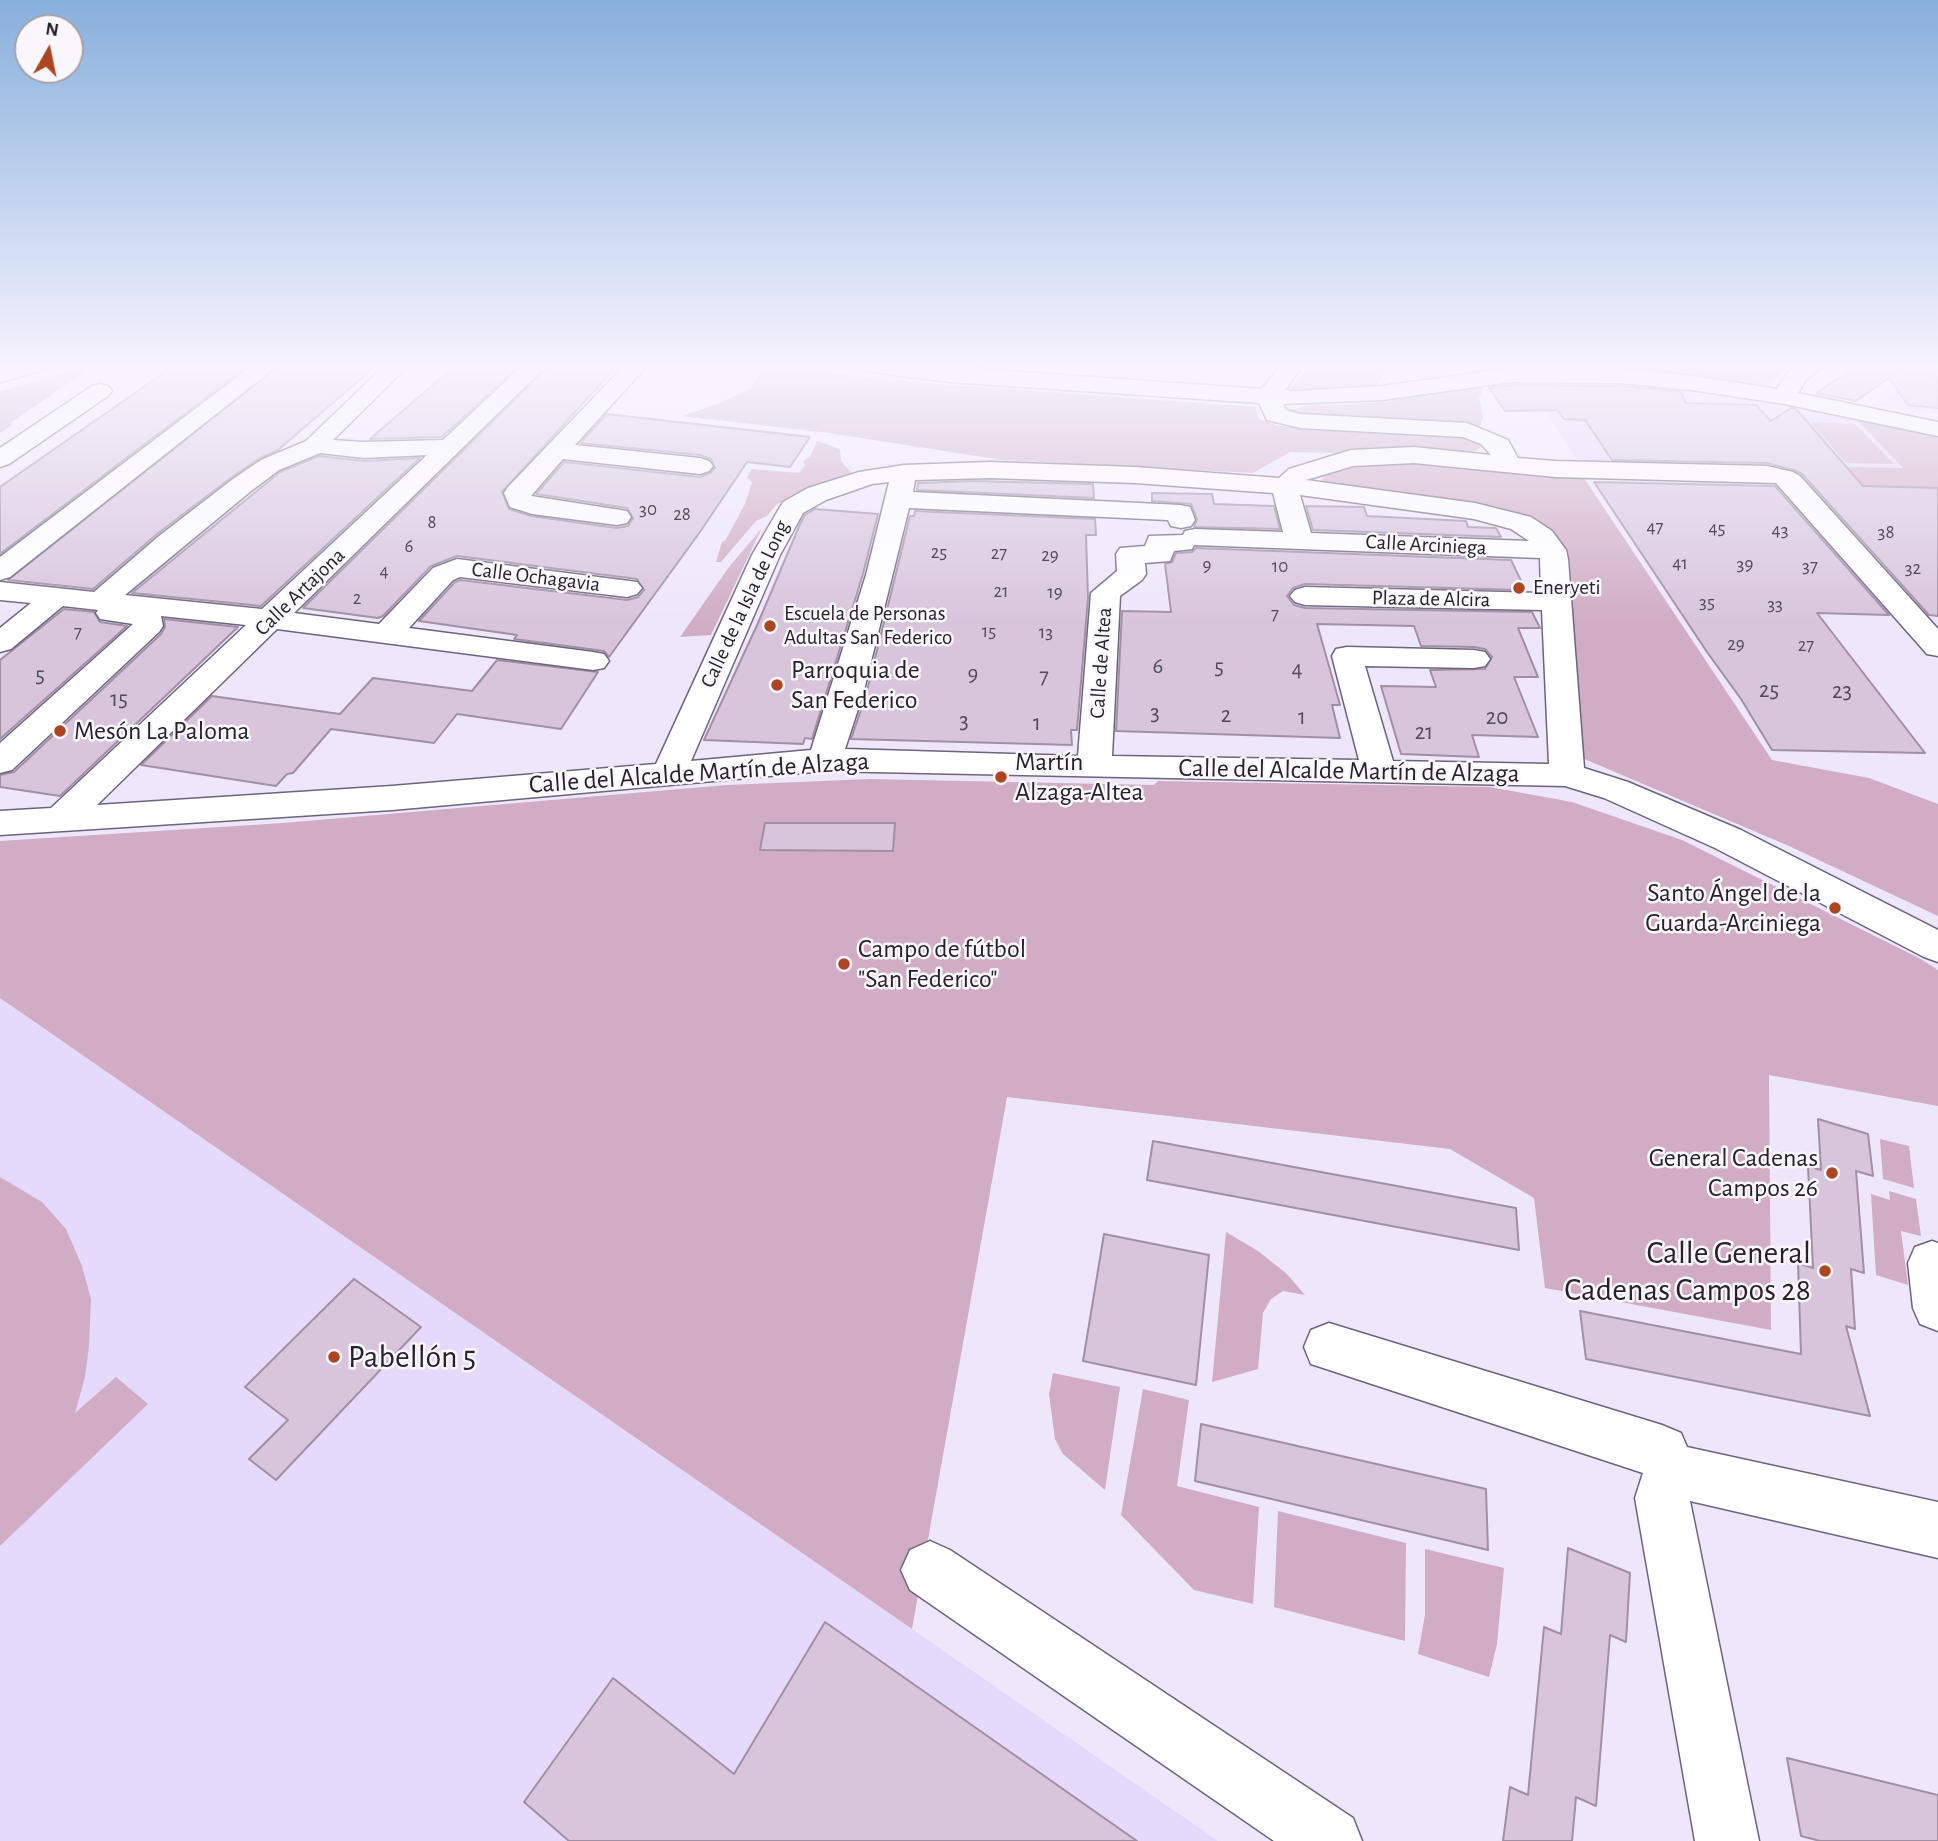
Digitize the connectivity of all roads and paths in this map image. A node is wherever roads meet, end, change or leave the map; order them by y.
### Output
1 (155, 451) edge
2 (304, 451) edge
3 (445, 451) edge
4 (557, 451) joint
5 (1502, 451) edge
6 (1507, 463) junction
7 (700, 466) dead end
8 (1135, 475) junction
9 (901, 486) junction
10 (1285, 486) junction
11 (1138, 512) junction
12 (617, 517) dead end
13 (1194, 534) junction
14 (1299, 540) junction
15 (1552, 550) junction
16 (0, 570) edge
17 (627, 588) dead end
18 (0, 591) edge
19 (1305, 596) dead end
20 (103, 600) junction
21 (51, 601) junction
22 (1556, 602) junction
23 (271, 619) junction
24 (388, 633) junction
25 (0, 643) edge
26 (1938, 648) edge
27 (1474, 659) dead end
28 (593, 661) dead end
29 (825, 760) junction
30 (0, 762) edge
31 (1094, 767) junction
32 (1379, 771) junction
33 (669, 772) junction
34 (1567, 775) junction
35 (62, 818) junction
36 (0, 823) edge
37 (1938, 947) edge
38 (1329, 1347) dead end
39 (1671, 1476) junction
40 (1938, 1530) edge
41 (930, 1570) dead end
42 (1329, 1841) edge
43 (1727, 1841) edge

1 - 16 street
2 - 20 street
3 - 23 street, Calle Artajona
4 - 7 street
4 - 12 street
5 - 6 street
6 - 10 street
6 - 26 street
8 - 9 street, Calle Arciniega
8 - 10 street, Calle Arciniega
8 - 11 street
9 - 11 street, Calle Arciniega
9 - 29 street
9 - 33 street, Calle de la Isla de Long
10 - 14 street
10 - 15 street, Calle Arciniega
11 - 13 street, Calle Arciniega
13 - 14 street, Calle Arciniega
13 - 31 street, Calle de Altea
14 - 15 street, Calle Arciniega
15 - 22 street
17 - 24 street, Calle Ochagavia
18 - 21 street
19 - 22 street, Plaza de Alcira
20 - 21 street
20 - 23 street
21 - 25 street
21 - 30 street
22 - 34 street
23 - 24 street
23 - 35 street, Calle Artajona
24 - 28 street
27 - 32 street
29 - 31 street, Calle del Alcalde Martín de Alzaga
29 - 33 street, Calle del Alcalde Martín de Alzaga
31 - 32 street, Calle del Alcalde Martín de Alzaga
32 - 34 street, Calle del Alcalde Martín de Alzaga
33 - 35 street, Calle del Alcalde Martín de Alzaga
34 - 37 street, Calle del Alcalde Martín de Alzaga
35 - 36 street, Calle del Alcalde Martín de Alzaga
38 - 39 street
39 - 40 street
39 - 43 street
41 - 42 street

